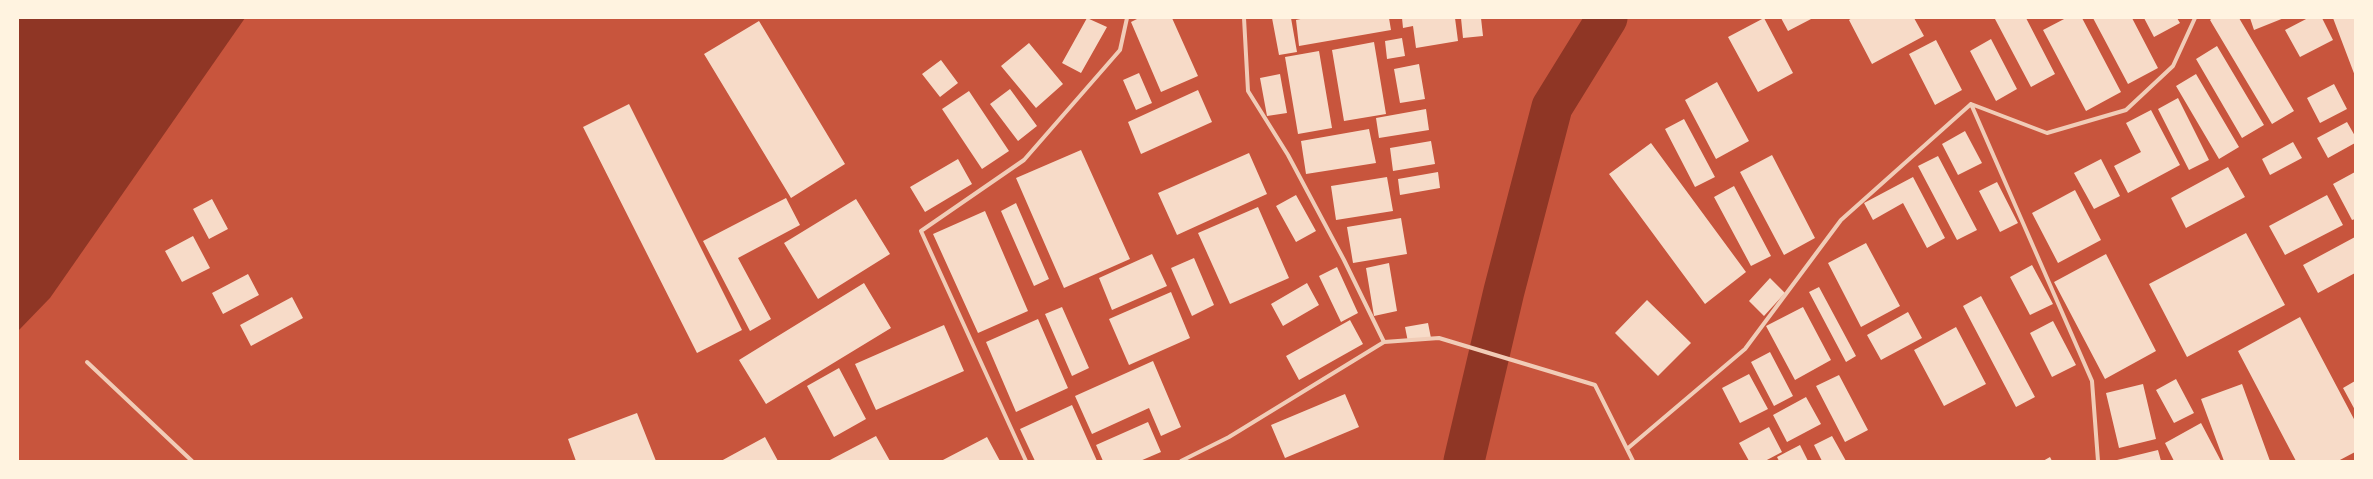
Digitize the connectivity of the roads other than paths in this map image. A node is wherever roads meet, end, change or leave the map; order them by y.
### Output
1 (1128, 18) edge
2 (1244, 18) edge
3 (2195, 18) edge
4 (1971, 104) junction
5 (1384, 342) junction
6 (87, 362) dead end
7 (1627, 449) junction
8 (192, 461) edge
9 (1026, 461) edge
10 (1181, 461) edge
11 (1633, 461) edge
12 (2098, 461) edge

1 - 9 street
2 - 5 street
3 - 4 street
4 - 7 street
4 - 12 street
5 - 7 street
5 - 10 street
6 - 8 street
7 - 11 street

